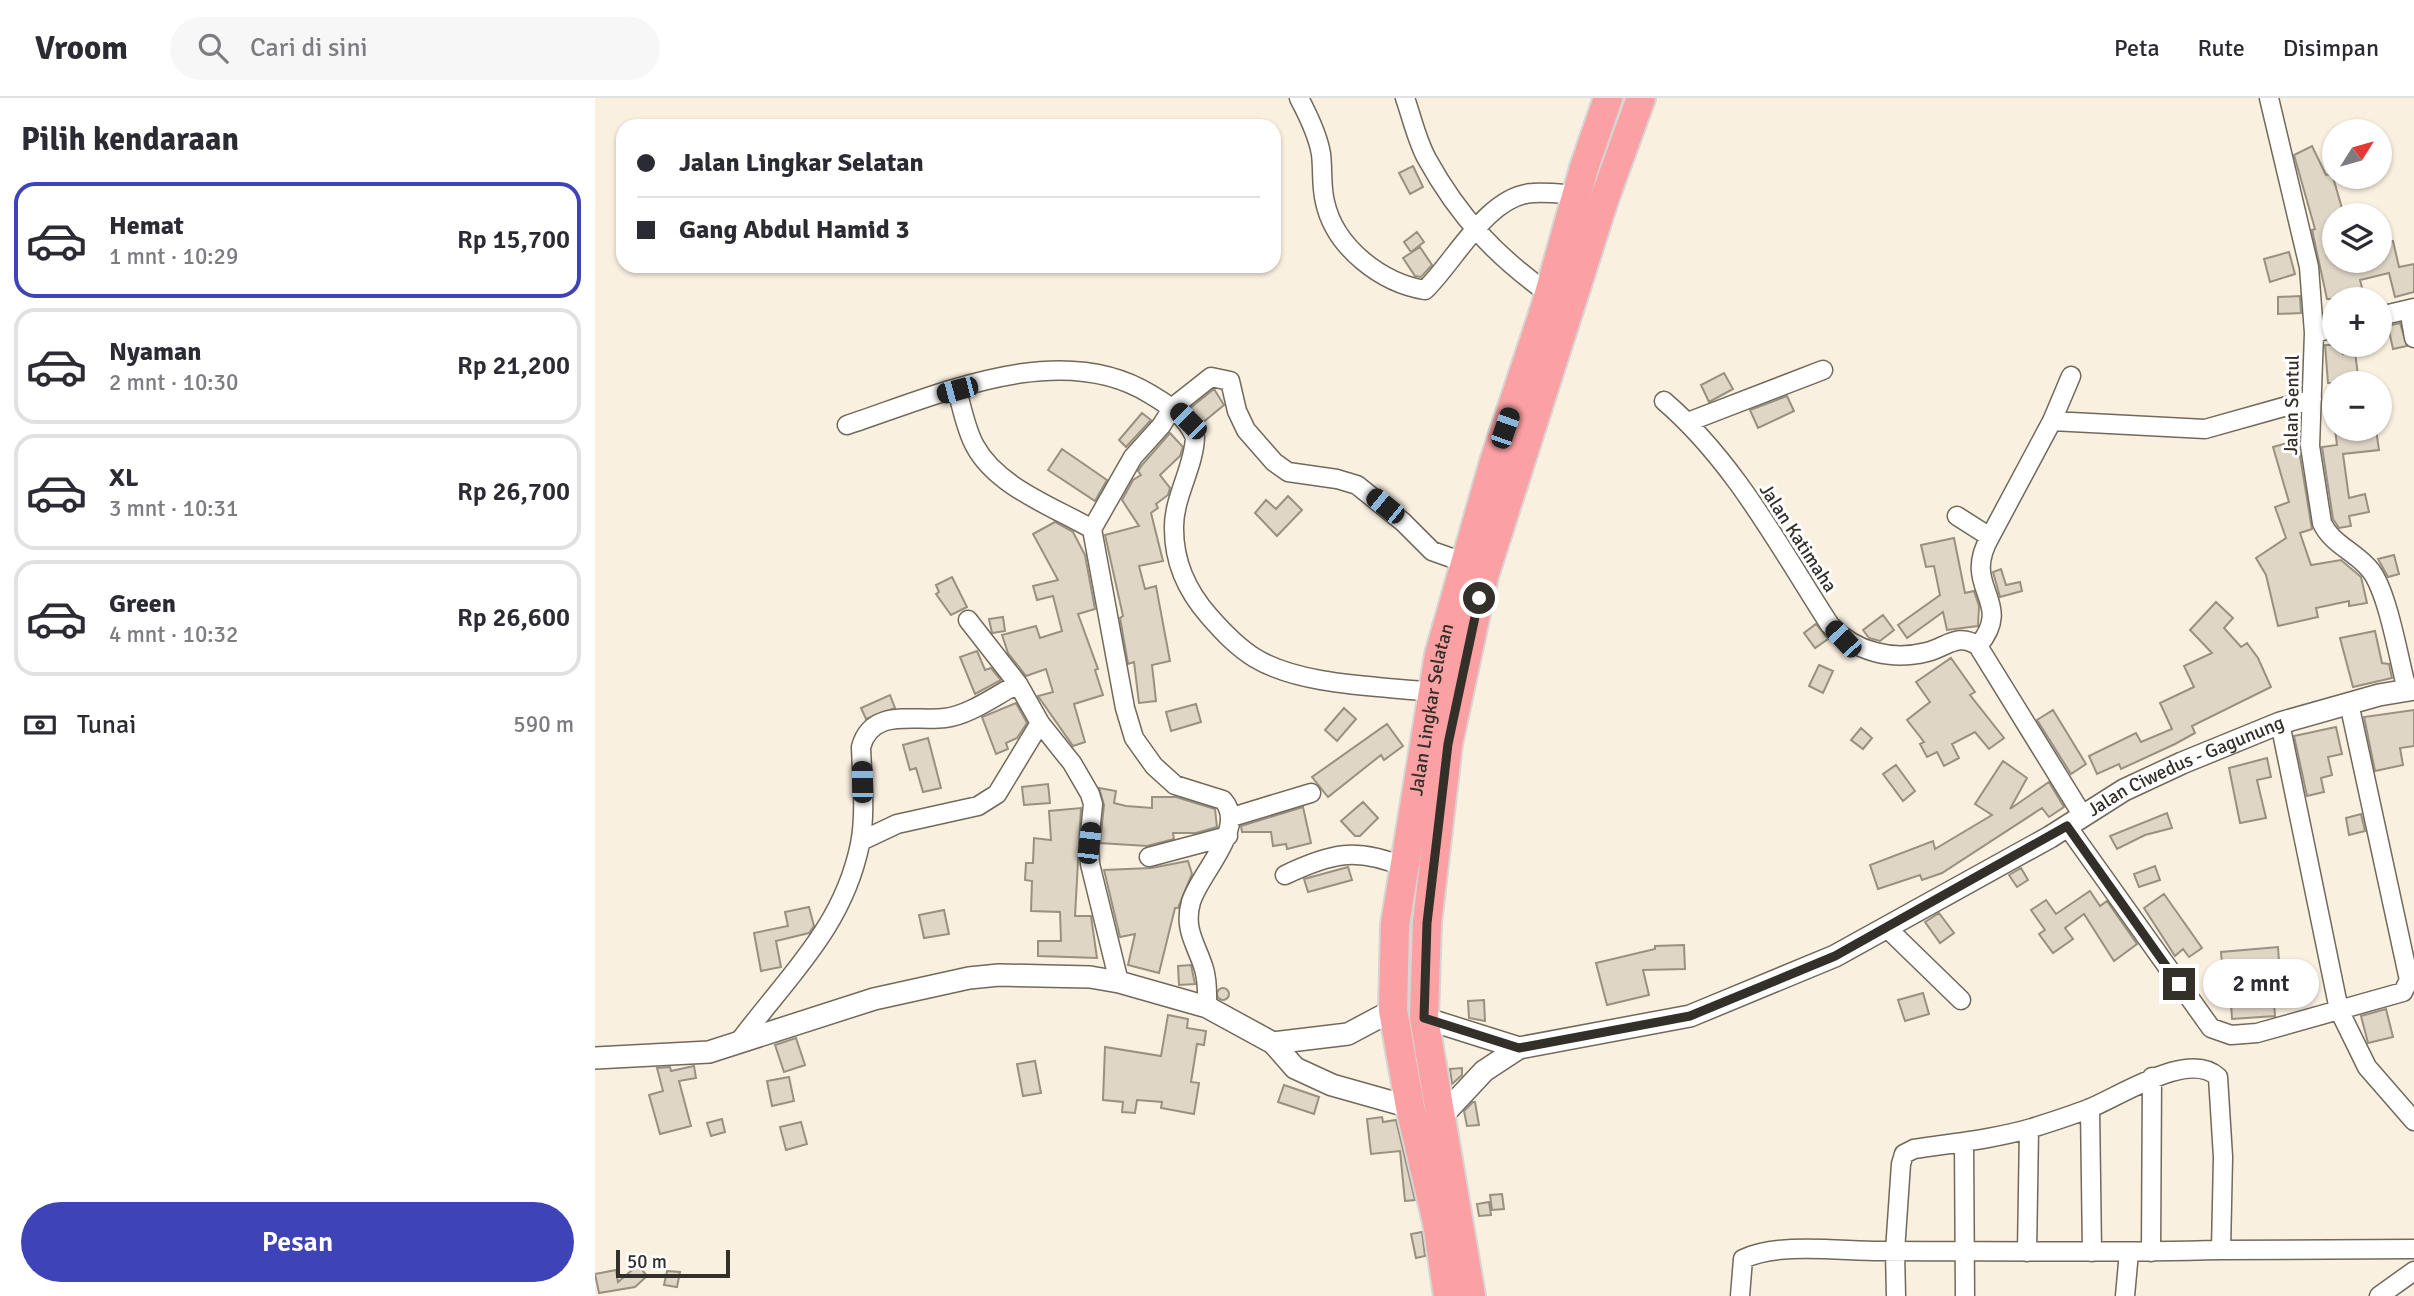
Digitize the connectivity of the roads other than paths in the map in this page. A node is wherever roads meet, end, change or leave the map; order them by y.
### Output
1 (1299, 98) edge
2 (1405, 98) edge
3 (1608, 98) edge
4 (1641, 98) edge
5 (2269, 98) edge
6 (1577, 195) junction
7 (1475, 229) junction
8 (1549, 294) junction
9 (2411, 308) edge
10 (2392, 313) edge
11 (2322, 331) edge
12 (2314, 333) junction
13 (2414, 338) edge
14 (1823, 370) dead end
15 (2071, 376) dead end
16 (957, 390) junction
17 (2312, 399) junction
18 (1664, 401) dead end
19 (1173, 407) junction
20 (2052, 421) junction
21 (1688, 422) junction
22 (847, 425) dead end
23 (1517, 431) junction
24 (1506, 469) junction
25 (1957, 516) dead end
26 (1092, 529) junction
27 (1990, 537) junction
28 (1463, 562) junction
29 (968, 620) dead end
30 (1978, 646) junction
31 (1452, 659) junction
32 (1018, 684) junction
33 (2410, 689) edge
34 (1432, 692) junction
35 (2349, 703) junction
36 (1040, 723) junction
37 (2280, 723) junction
38 (1311, 793) dead end
39 (1232, 817) junction
40 (2075, 821) junction
41 (1228, 836) junction
42 (861, 841) junction
43 (1149, 857) dead end
44 (1404, 867) junction
45 (1285, 875) dead end
46 (1888, 929) junction
47 (1119, 982) junction
48 (1961, 1000) dead end
49 (1207, 1007) junction
50 (1393, 1010) junction
51 (2339, 1010) junction
52 (1424, 1018) junction
53 (738, 1043) junction
54 (1273, 1043) junction
55 (1519, 1048) junction
56 (595, 1058) edge
57 (2153, 1077) junction
58 (1410, 1107) junction
59 (2089, 1108) junction
60 (1442, 1116) junction
61 (2414, 1121) edge
62 (2029, 1129) junction
63 (1964, 1142) junction
64 (2221, 1250) junction
65 (2414, 1250) edge
66 (1895, 1251) junction
67 (1964, 1251) junction
68 (2027, 1252) junction
69 (2092, 1252) junction
70 (2129, 1252) junction
71 (2151, 1252) junction
72 (2414, 1271) edge
73 (1448, 1296) edge
74 (1471, 1296) edge
75 (1740, 1296) edge
76 (1896, 1296) edge
77 (1965, 1296) edge
78 (2125, 1296) edge
79 (2378, 1296) edge

1 - 7 street
2 - 7 street
3 - 6 highway, Jalan Lingkar Selatan
4 - 23 highway, Jalan Lingkar Selatan
5 - 12 street, Jalan Sentul
6 - 7 street
6 - 8 highway, Jalan Lingkar Selatan
7 - 8 street
8 - 23 highway, Jalan Lingkar Selatan
9 - 10 street
9 - 13 street
11 - 12 street
12 - 17 street, Jalan Sentul
14 - 21 street
15 - 20 street
16 - 19 street
16 - 22 street
16 - 26 street
17 - 20 street
17 - 33 street, Jalan Sentul
18 - 21 street, Jalan Katimaha
19 - 26 street
19 - 28 street
19 - 34 street
20 - 27 street
21 - 30 street, Jalan Katimaha
23 - 24 highway, Jalan Lingkar Selatan
24 - 28 highway, Jalan Lingkar Selatan
24 - 31 highway, Jalan Lingkar Selatan
25 - 27 street
26 - 39 street
27 - 30 street
28 - 31 highway, Jalan Lingkar Selatan
29 - 32 street
30 - 40 street
31 - 34 highway, Jalan Lingkar Selatan
31 - 52 highway, Jalan Lingkar Selatan
32 - 36 street
32 - 42 street
33 - 35 street, Jalan Ciwedus - Gagunung
34 - 44 highway, Jalan Lingkar Selatan
35 - 37 street, Jalan Ciwedus - Gagunung
35 - 51 street
36 - 42 street
36 - 47 street
37 - 40 street, Jalan Ciwedus - Gagunung
37 - 51 street
38 - 39 street
39 - 41 street
40 - 46 street, Jalan Ciwedus - Gagunung
40 - 51 street
41 - 43 street
41 - 49 street
42 - 53 street
44 - 45 street
44 - 50 highway, Jalan Lingkar Selatan
46 - 48 street
46 - 55 street, Jalan Ciwedus - Gagunung
47 - 49 street
47 - 53 street
49 - 54 street
50 - 54 street
50 - 58 highway, Jalan Lingkar Selatan
51 - 61 street
52 - 55 street, Jalan Ciwedus - Gagunung
52 - 60 highway, Jalan Lingkar Selatan
53 - 56 street
54 - 58 street
55 - 60 street
57 - 59 street
57 - 64 street
57 - 71 street
58 - 73 highway, Jalan Lingkar Selatan
59 - 62 street
59 - 69 street
60 - 74 highway, Jalan Lingkar Selatan
62 - 63 street
62 - 68 street
63 - 66 street
63 - 67 street
64 - 65 street
64 - 71 street
66 - 67 street
66 - 75 street
66 - 76 street
67 - 68 street
67 - 77 street
68 - 69 street
69 - 70 street
70 - 71 street
70 - 78 street
72 - 79 street

